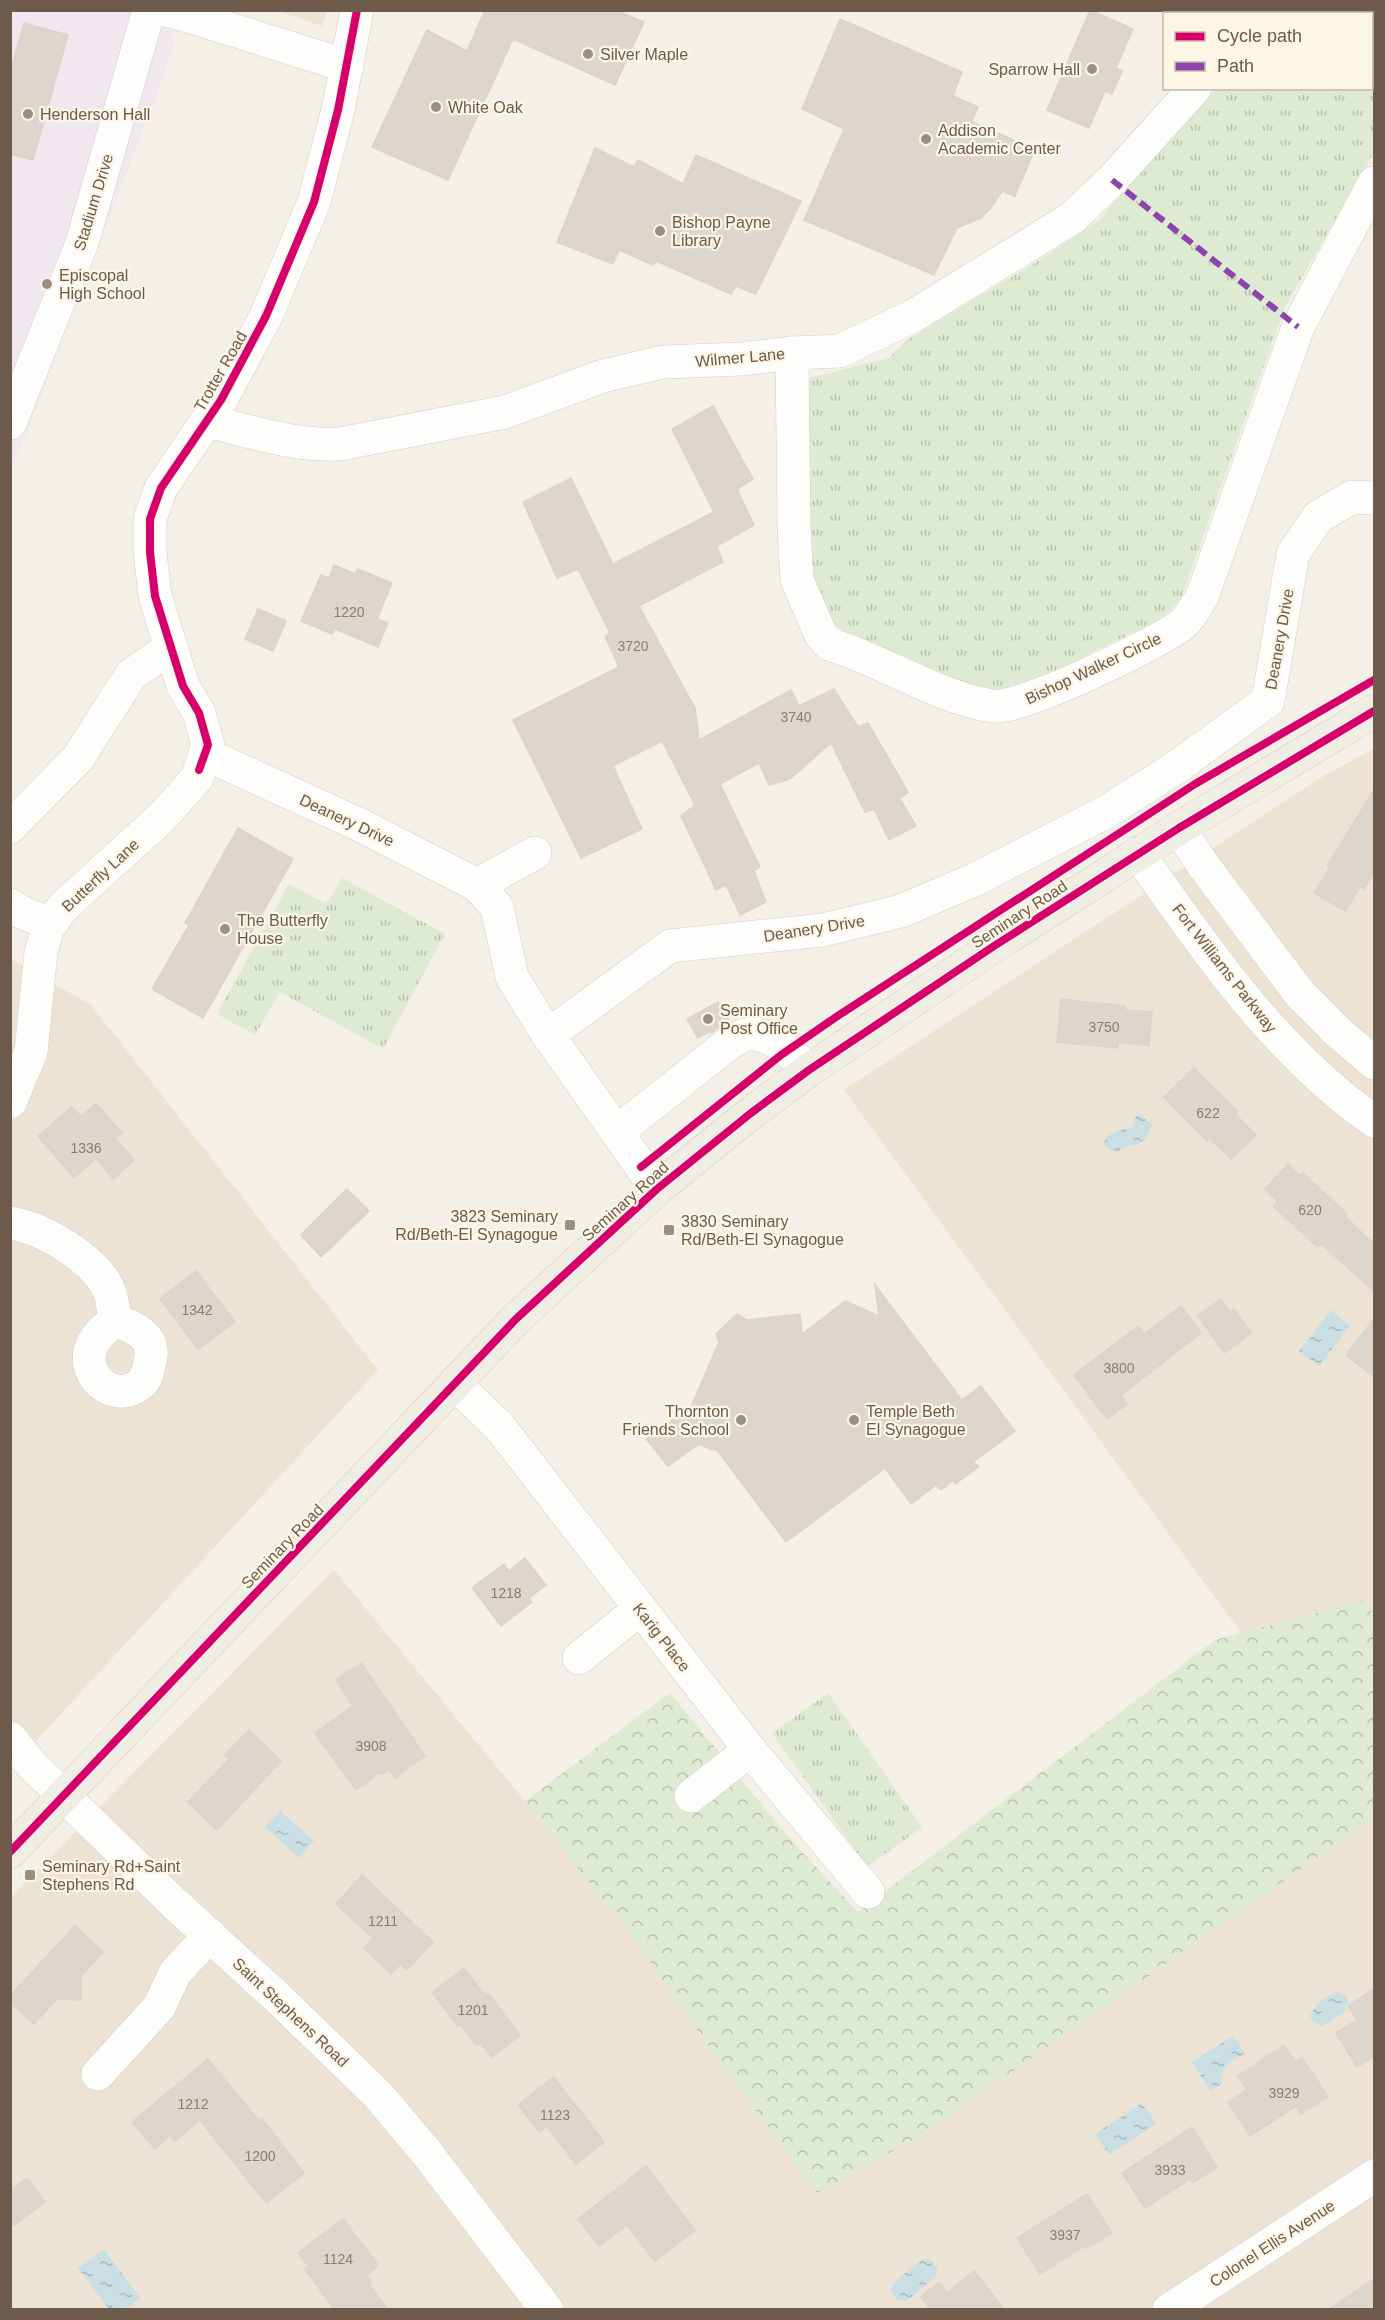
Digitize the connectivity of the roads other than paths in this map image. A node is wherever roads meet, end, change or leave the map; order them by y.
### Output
1 (149, 10) edge
2 (166, 10) edge
3 (357, 10) edge
4 (347, 66) junction
5 (1193, 90) edge
6 (1374, 183) edge
7 (792, 353) junction
8 (207, 421) junction
9 (10, 423) edge
10 (1374, 498) edge
11 (170, 648) junction
12 (1374, 711) edge
13 (202, 762) junction
14 (10, 827) edge
15 (1179, 828) junction
16 (535, 853) dead end
17 (1138, 853) junction
18 (477, 885) junction
19 (10, 905) edge
20 (51, 924) junction
21 (548, 1035) junction
22 (1374, 1063) edge
23 (809, 1070) junction
24 (10, 1102) edge
25 (1374, 1121) edge
26 (617, 1132) junction
27 (657, 1189) junction
28 (10, 1223) edge
29 (115, 1320) dead end
30 (455, 1384) junction
31 (640, 1609) junction
32 (579, 1658) dead end
33 (10, 1737) edge
34 (750, 1750) junction
35 (64, 1795) junction
36 (691, 1796) dead end
37 (10, 1852) edge
38 (868, 1892) dead end
39 (210, 1935) junction
40 (98, 2074) dead end
41 (1374, 2176) edge
42 (547, 2310) edge
43 (1169, 2310) edge

1 - 9 street, Stadium Drive
2 - 4 street
3 - 4 street, Trotter Road
4 - 8 street, Trotter Road
5 - 7 street, Wilmer Lane
6 - 7 street, Bishop Walker Circle
7 - 8 street, Wilmer Lane
8 - 11 street, Trotter Road
10 - 21 street, Deanery Drive
11 - 13 street, Trotter Road
11 - 14 street
12 - 15 main road, Seminary Road
13 - 18 street, Deanery Drive
13 - 20 street, Butterfly Lane
15 - 17 main road, Seminary Road
15 - 22 street
16 - 18 street
17 - 23 main road, Seminary Road
17 - 25 street, Fort Williams Parkway
18 - 21 street, Deanery Drive
19 - 20 street
20 - 24 street, Butterfly Lane
21 - 26 street
23 - 26 street
23 - 27 main road, Seminary Road
26 - 27 street
27 - 30 main road, Seminary Road
28 - 29 street
30 - 31 street, Karig Place
30 - 35 main road, Seminary Road
31 - 32 street
31 - 34 street, Karig Place
33 - 35 street, Saint Stephens Road
34 - 36 street
34 - 38 street, Karig Place
35 - 37 main road, Seminary Road
35 - 39 street, Saint Stephens Road
39 - 40 street
39 - 42 street, Saint Stephens Road
41 - 43 street, Colonel Ellis Avenue

